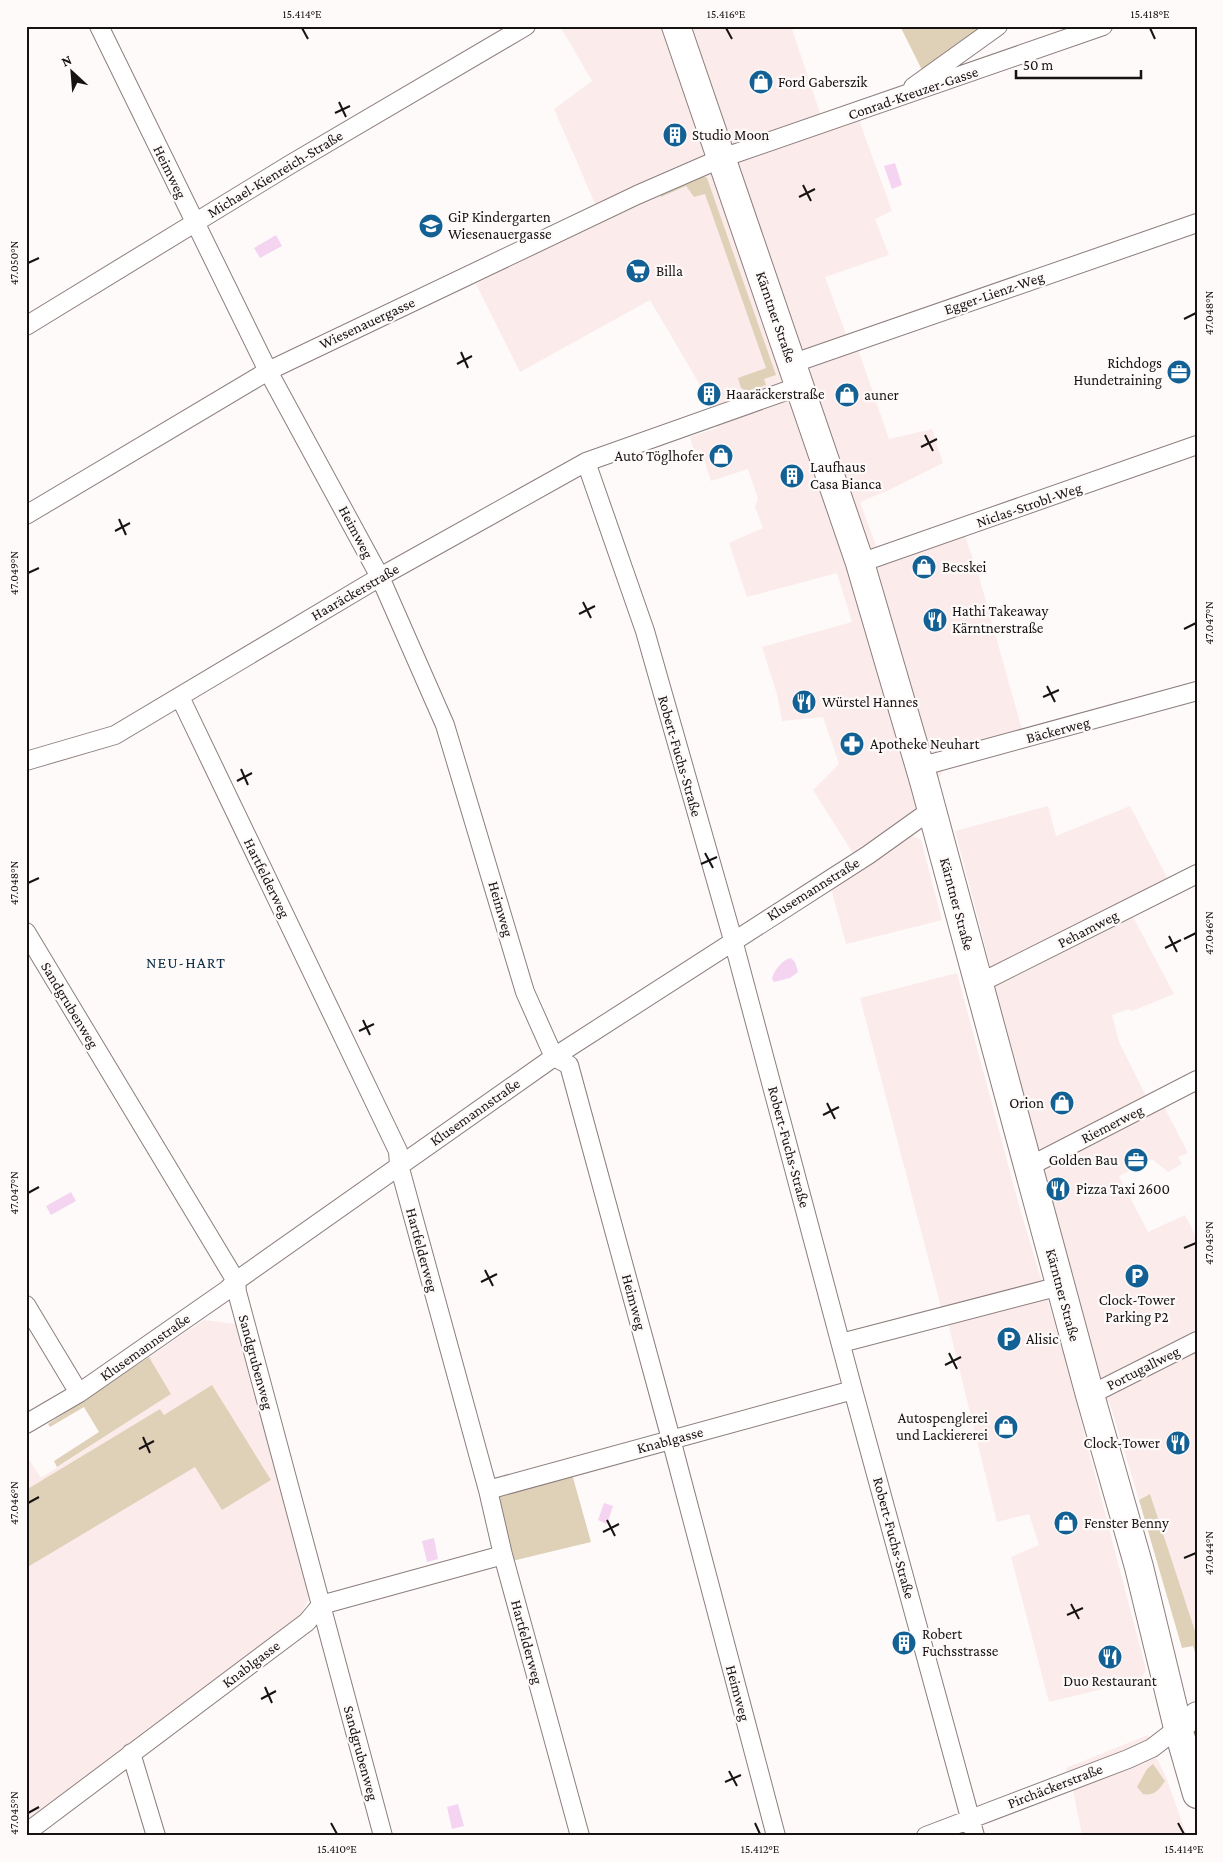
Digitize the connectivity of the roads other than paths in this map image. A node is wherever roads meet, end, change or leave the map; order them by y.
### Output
1 (99, 26) edge
2 (526, 26) edge
3 (676, 26) edge
4 (998, 26) edge
5 (1103, 26) edge
6 (897, 99) junction
7 (722, 158) junction
8 (194, 222) junction
9 (1197, 223) edge
10 (26, 326) edge
11 (268, 371) junction
12 (796, 375) junction
13 (1197, 445) edge
14 (586, 462) junction
15 (26, 515) edge
16 (860, 563) junction
17 (380, 577) junction
18 (1197, 691) edge
19 (180, 697) junction
20 (26, 761) edge
21 (919, 767) junction
22 (931, 810) junction
23 (1197, 874) edge
24 (26, 932) edge
25 (733, 940) junction
26 (978, 984) junction
27 (554, 1057) junction
28 (1197, 1080) edge
29 (399, 1165) junction
30 (1028, 1167) junction
31 (236, 1281) junction
32 (1060, 1286) junction
33 (26, 1305) edge
34 (1197, 1341) edge
35 (842, 1343) junction
36 (853, 1390) junction
37 (79, 1393) junction
38 (1090, 1395) junction
39 (26, 1424) edge
40 (672, 1439) junction
41 (488, 1490) junction
42 (503, 1555) junction
43 (321, 1605) junction
44 (1188, 1721) edge
45 (131, 1754) junction
46 (1197, 1794) edge
47 (972, 1818) junction
48 (26, 1833) edge
49 (156, 1836) edge
50 (383, 1836) edge
51 (580, 1836) edge
52 (776, 1836) edge
53 (926, 1836) edge
54 (975, 1836) edge

1 - 8 street, Heimweg
2 - 8 street, Michael-Kienreich-Straße
3 - 7 main road, Kärntner Straße
4 - 6 street
5 - 6 street, Conrad-Kreuzer-Gasse
6 - 7 street, Conrad-Kreuzer-Gasse
7 - 11 street, Wiesenauergasse
7 - 12 main road, Kärntner Straße
8 - 10 street, Michael-Kienreich-Straße
8 - 11 street, Heimweg
9 - 12 street, Egger-Lienz-Weg
11 - 15 street, Wiesenauergasse
11 - 17 street, Heimweg
12 - 14 street, Haaräckerstraße
12 - 16 main road, Kärntner Straße
13 - 16 street, Niclas-Strobl-Weg
14 - 17 street, Haaräckerstraße
14 - 25 street, Robert-Fuchs-Straße
16 - 21 main road, Kärntner Straße
17 - 19 street, Haaräckerstraße
17 - 27 street, Heimweg
18 - 21 street, Bäckerweg
19 - 20 street, Haaräckerstraße
19 - 29 street, Hartfelderweg
21 - 22 main road, Kärntner Straße
22 - 25 street, Klusemannstraße
22 - 26 main road, Kärntner Straße
23 - 26 street, Pehamweg
24 - 31 street, Sandgrubenweg
25 - 27 street, Klusemannstraße
25 - 35 street, Robert-Fuchs-Straße
26 - 30 main road, Kärntner Straße
27 - 29 street, Klusemannstraße
27 - 40 street, Heimweg
28 - 30 street, Riemerweg
29 - 31 street, Klusemannstraße
29 - 41 street, Hartfelderweg
30 - 32 main road, Kärntner Straße
31 - 37 street, Klusemannstraße
31 - 43 street, Sandgrubenweg
32 - 35 street
32 - 38 main road, Kärntner Straße
33 - 37 street
34 - 38 street, Portugallweg
35 - 36 street, Robert-Fuchs-Straße
36 - 40 street, Knablgasse
36 - 47 street, Robert-Fuchs-Straße
37 - 39 street, Klusemannstraße
38 - 44 main road, Kärntner Straße
40 - 41 street, Knablgasse
40 - 52 street, Heimweg
41 - 42 street, Hartfelderweg
42 - 43 street
42 - 51 street, Hartfelderweg
43 - 45 street, Knablgasse
43 - 50 street, Sandgrubenweg
44 - 46 main road, Kärntner Straße
44 - 47 street, Pirchäckerstraße
45 - 48 street, Knablgasse
45 - 49 street
47 - 53 street, Pirchäckerstraße
47 - 54 street, Robert-Fuchs-Straße

